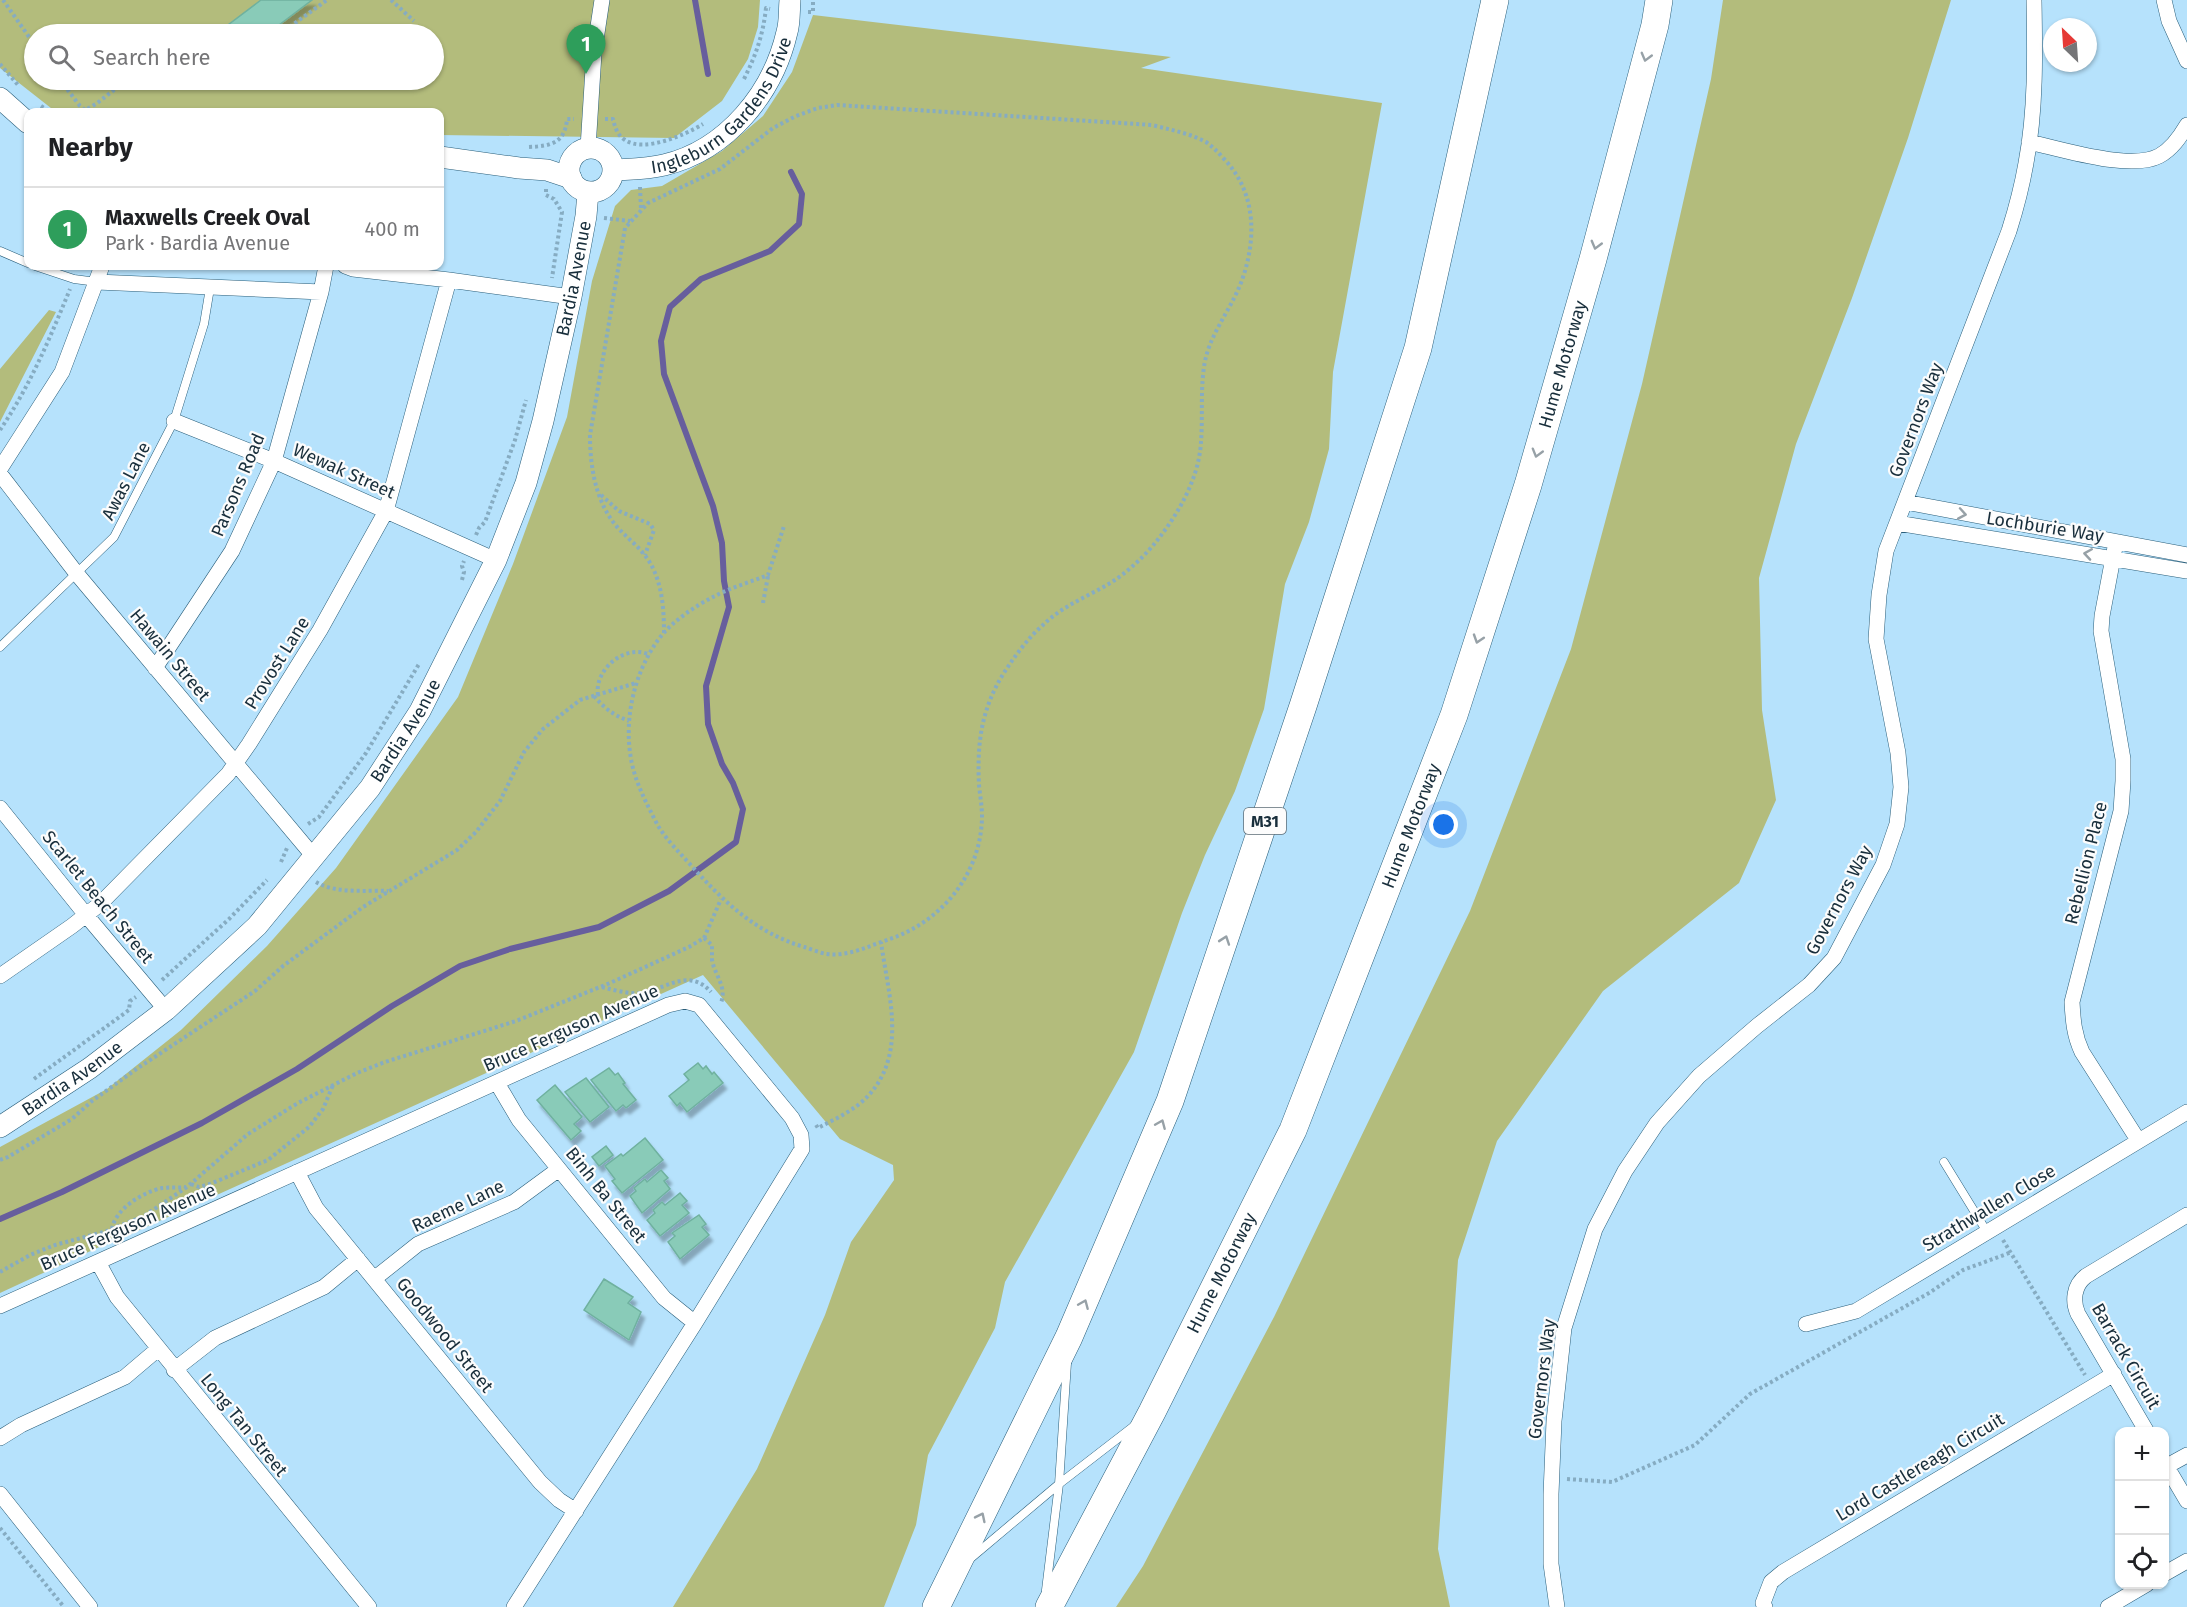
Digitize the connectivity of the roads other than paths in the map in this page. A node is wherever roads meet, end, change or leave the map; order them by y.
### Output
1 (602, 0) edge
2 (790, 0) edge
3 (1495, 0) edge
4 (1659, 0) edge
5 (2034, 0) edge
6 (2164, 0) edge
7 (2187, 61) edge
8 (0, 98) edge
9 (24, 119) edge
10 (2187, 125) edge
11 (2029, 142) junction
12 (588, 148) junction
13 (444, 158) edge
14 (614, 170) junction
15 (571, 178) junction
16 (588, 192) junction
17 (0, 251) edge
18 (24, 261) edge
19 (46, 270) edge
20 (101, 270) edge
21 (325, 270) edge
22 (362, 270) edge
23 (449, 280) junction
24 (97, 282) junction
25 (210, 288) junction
26 (321, 292) junction
27 (571, 297) junction
28 (174, 421) junction
29 (274, 461) junction
30 (0, 469) edge
31 (0, 474) edge
32 (1905, 502) junction
33 (386, 511) junction
34 (1897, 523) junction
35 (2116, 542) junction
36 (2187, 555) edge
37 (2113, 558) junction
38 (496, 560) junction
39 (2187, 571) edge
40 (77, 574) junction
41 (0, 647) edge
42 (155, 668) junction
43 (236, 764) junction
44 (0, 808) edge
45 (315, 858) junction
46 (86, 915) junction
47 (0, 976) edge
48 (166, 1010) junction
49 (497, 1083) junction
50 (2187, 1112) edge
51 (0, 1127) edge
52 (2138, 1140) junction
53 (1944, 1162) dead end
54 (559, 1169) junction
55 (297, 1172) junction
56 (2187, 1215) edge
57 (1990, 1230) junction
58 (358, 1259) junction
59 (98, 1262) junction
60 (374, 1279) junction
61 (0, 1306) edge
62 (695, 1323) junction
63 (1806, 1324) dead end
64 (1069, 1337) junction
65 (159, 1349) junction
66 (174, 1370) junction
67 (2114, 1374) junction
68 (1152, 1412) junction
69 (2145, 1427) edge
70 (0, 1438) edge
71 (2187, 1455) edge
72 (2169, 1463) edge
73 (2169, 1469) edge
74 (1059, 1484) junction
75 (0, 1494) edge
76 (2187, 1501) edge
77 (576, 1511) junction
78 (2187, 1561) edge
79 (2169, 1571) edge
80 (955, 1572) junction
81 (2139, 1589) edge
82 (90, 1607) edge
83 (369, 1607) edge
84 (514, 1607) edge
85 (936, 1607) edge
86 (1046, 1607) edge
87 (1557, 1607) edge
88 (1765, 1607) edge
89 (2109, 1607) edge

1 - 12 street
2 - 14 street, Ingleburn Gardens Drive
64 -> 3 highway, M31
4 -> 68 highway, Hume Motorway
5 - 11 street, Governors Way
6 - 7 street
8 - 9 street
10 - 11 street
11 - 32 street, Governors Way
12 - 14 street
12 - 15 street
13 - 15 street
14 - 16 street
15 - 16 street
16 - 27 street, Bardia Avenue
17 - 18 lane
19 - 24 lane
20 - 24 street
21 - 26 street, Parsons Road
22 - 23 street
23 - 27 street
23 - 33 street, Provost Lane
24 - 25 street
24 - 30 street
25 - 26 street
25 - 28 lane, Awas Lane
26 - 29 street, Parsons Road
27 - 38 street, Bardia Avenue
28 - 29 street, Wewak Street
28 - 40 lane, Awas Lane
29 - 33 street, Wewak Street
29 - 42 street, Parsons Road
31 - 40 street, Hawain Street
32 - 34 street, Governors Way
32 -> 35 street, Lochburie Way
33 - 38 street, Wewak Street
33 - 43 street, Provost Lane
37 -> 34 street, Lochburie Way
34 - 87 street, Governors Way
35 - 36 street, Lochburie Way
35 - 37 street, Rebellion Place
37 - 39 street, Lochburie Way
37 - 52 street, Rebellion Place
38 - 45 street, Bardia Avenue
40 - 41 lane, Awas Lane
40 - 42 street, Hawain Street
42 - 43 street, Hawain Street
43 - 45 street, Hawain Street
43 - 46 street, Provost Lane
44 - 46 street, Scarlet Beach Street
45 - 48 street, Bardia Avenue
46 - 47 street, Provost Lane
46 - 48 street, Scarlet Beach Street
48 - 51 street, Bardia Avenue
49 - 54 street, Binh Ba Street
49 - 55 street, Bruce Ferguson Avenue
49 - 62 street, Bruce Ferguson Avenue
50 - 52 street, Strathwallen Close
52 - 57 street, Strathwallen Close
53 - 57 lane
54 - 60 street, Raeme Lane
54 - 62 street, Binh Ba Street
55 - 58 street, Goodwood Street
55 - 59 street, Bruce Ferguson Avenue
56 - 67 street, Barrack Circuit
57 - 63 street, Strathwallen Close
58 - 60 street, Goodwood Street
58 - 66 street
59 - 61 street, Bruce Ferguson Avenue
59 - 65 street, Long Tan Street
60 - 77 street, Goodwood Street
62 - 77 street, Bruce Ferguson Avenue
64 - 74 lane
80 -> 64 highway, M31
65 - 66 street, Long Tan Street
65 - 70 street
66 - 83 street, Long Tan Street
67 - 69 street, Barrack Circuit
67 - 88 street, Lord Castlereagh Circuit
68 - 74 lane
68 - 86 highway, Hume Motorway
71 - 72 street
73 - 76 street
74 - 80 lane
74 - 86 lane
75 - 82 street
77 - 84 street, Bruce Ferguson Avenue
78 - 79 street
80 - 85 highway, M31
81 - 89 street

